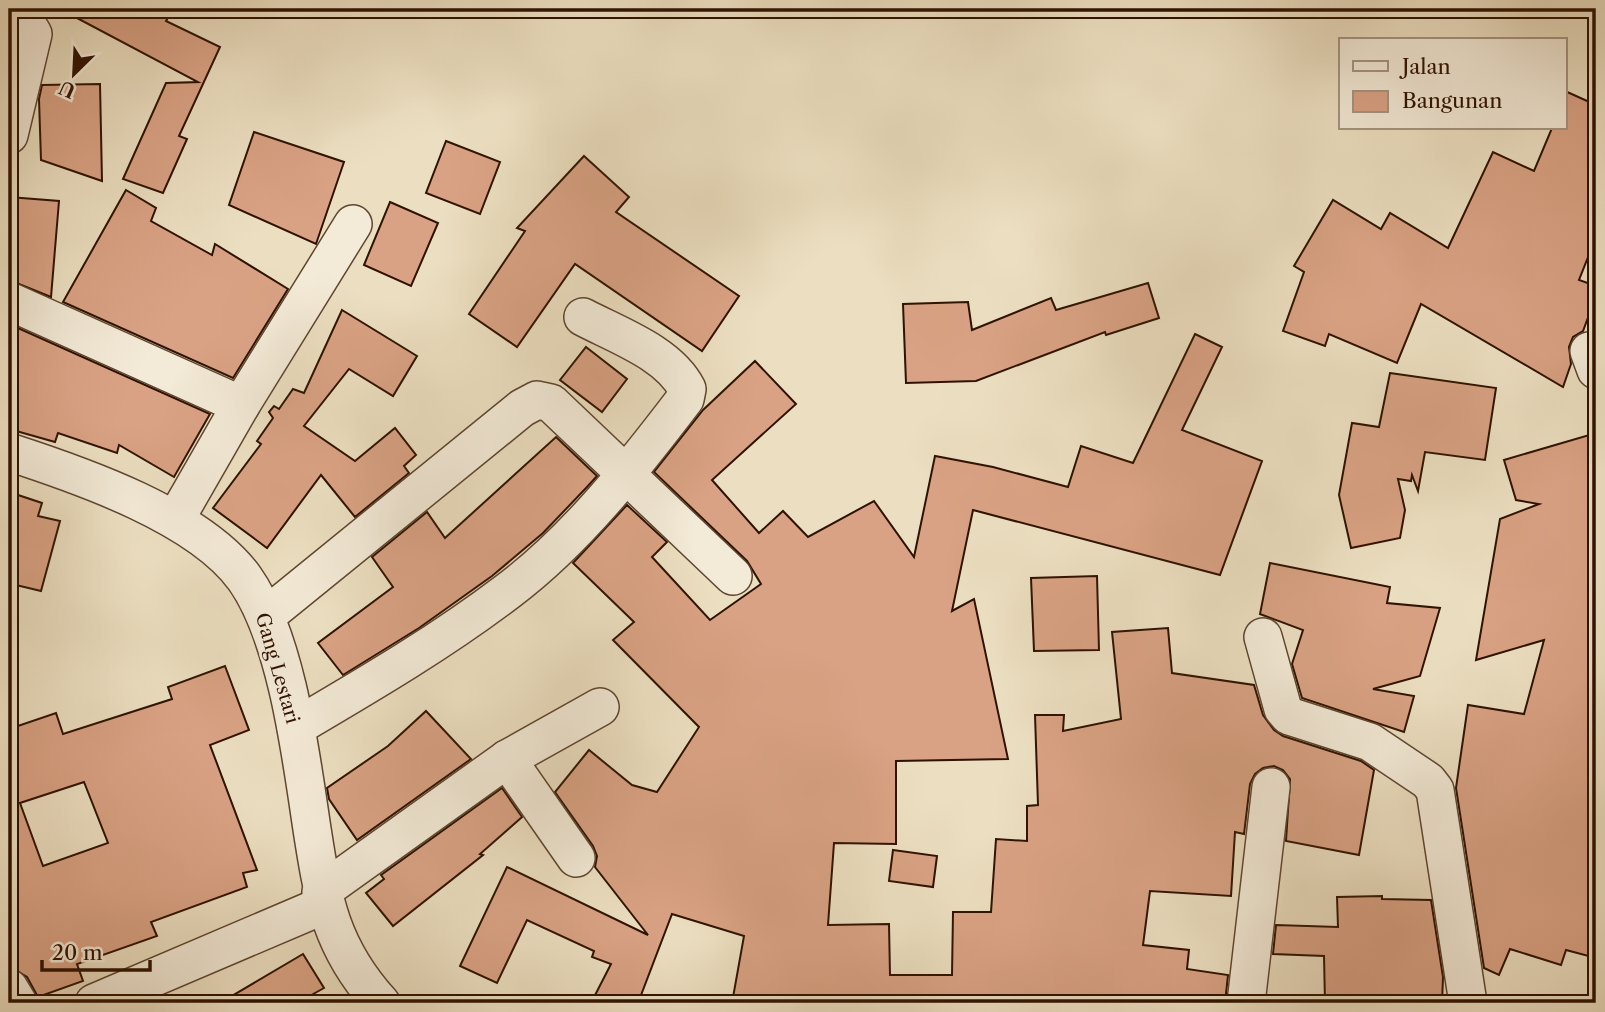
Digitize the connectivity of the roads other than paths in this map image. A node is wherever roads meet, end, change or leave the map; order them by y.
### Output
1 (9, 9) edge
2 (9, 135) edge
3 (354, 224) dead end
4 (9, 301) edge
5 (583, 317) dead end
6 (241, 405) junction
7 (9, 452) edge
8 (627, 473) junction
9 (175, 520) junction
10 (733, 576) dead end
11 (266, 615) junction
12 (1263, 637) dead end
13 (600, 707) dead end
14 (296, 727) junction
15 (507, 759) junction
16 (1271, 787) dead end
17 (576, 858) dead end
18 (323, 899) junction
19 (9, 988) edge
20 (18, 1003) edge
21 (94, 1003) edge
22 (381, 1003) edge
23 (1246, 1003) edge
24 (1468, 1003) edge

1 - 2 street
3 - 6 street
4 - 6 street
5 - 8 street
6 - 9 street
7 - 9 street, Gang Lestari
8 - 10 street
8 - 11 street
8 - 14 street
9 - 11 street, Gang Lestari
11 - 14 street, Gang Lestari
12 - 24 street
13 - 15 street
14 - 18 street, Gang Lestari
15 - 17 street
15 - 18 street
16 - 23 street
18 - 21 street
18 - 22 street, Gang Lestari
19 - 20 street

